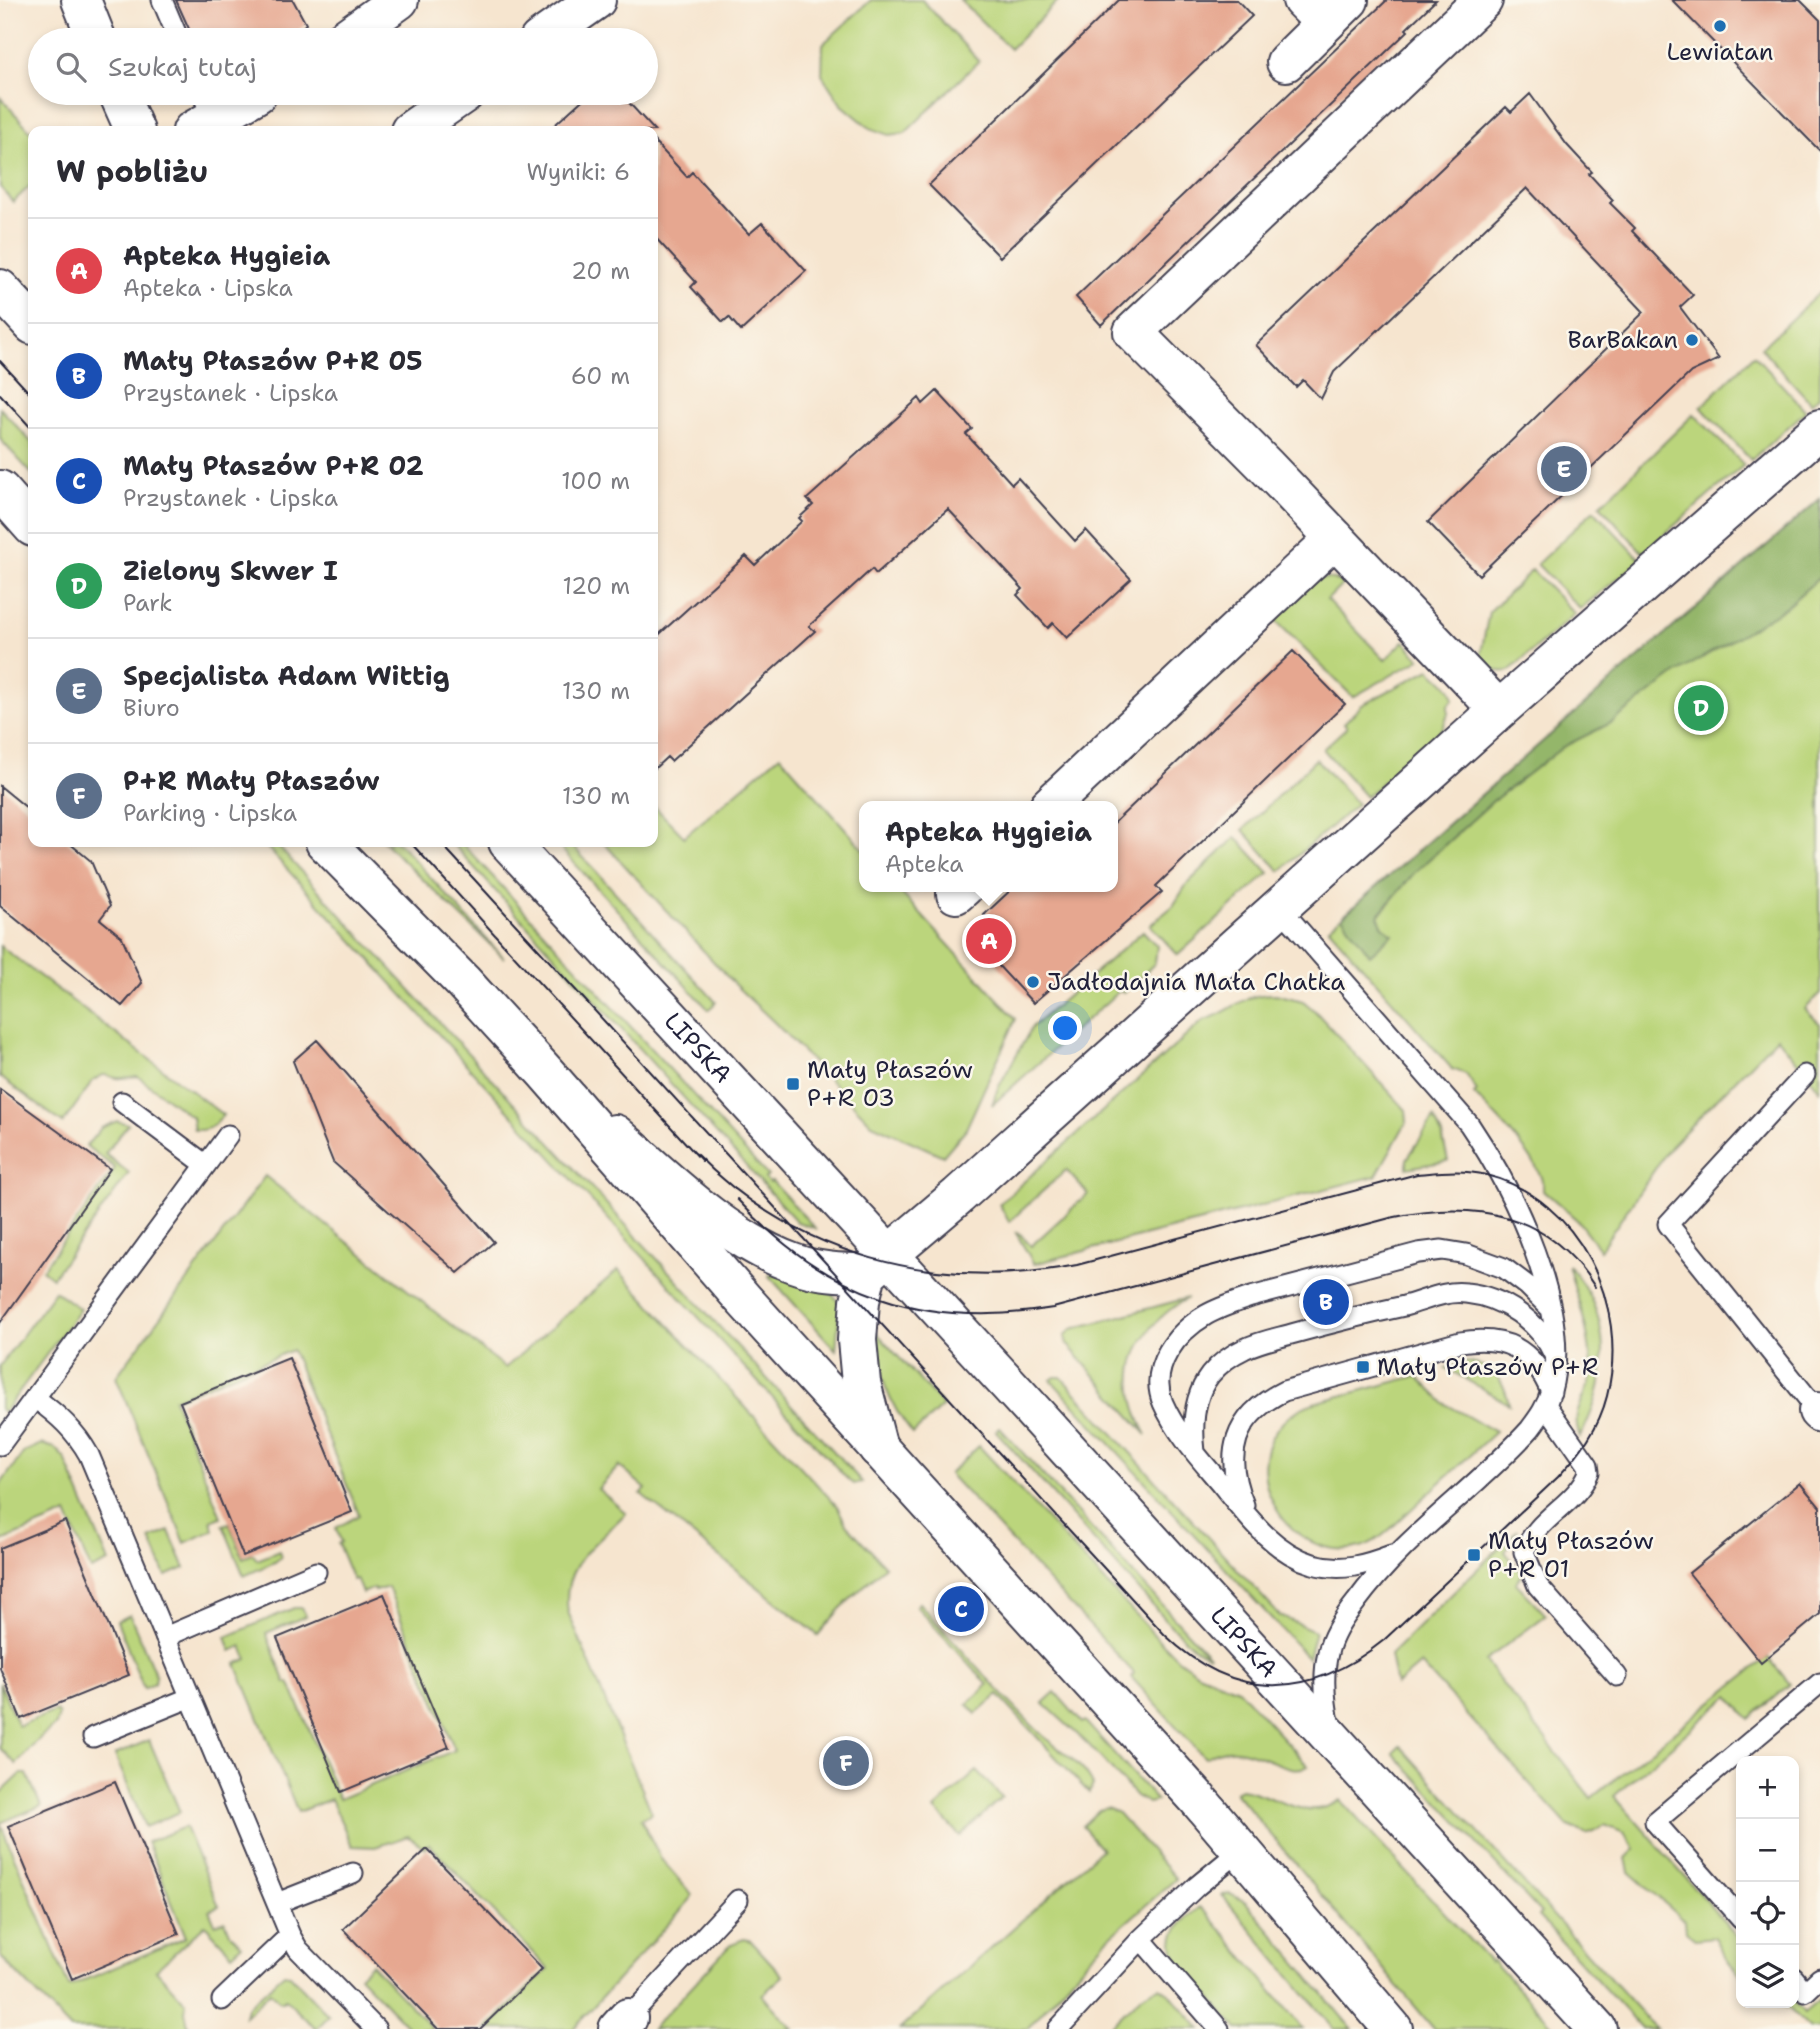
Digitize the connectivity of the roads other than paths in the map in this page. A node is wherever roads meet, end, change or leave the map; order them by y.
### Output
1 (81, 0) edge
2 (162, 0) edge
3 (399, 0) edge
4 (596, 0) edge
5 (1483, 0) edge
6 (1325, 8) edge
7 (92, 28) edge
8 (174, 28) edge
9 (360, 28) edge
10 (556, 28) edge
11 (1286, 62) dead end
12 (123, 105) edge
13 (226, 105) edge
14 (448, 105) edge
15 (202, 114) edge
16 (133, 126) edge
17 (417, 126) edge
18 (0, 289) edge
19 (28, 320) edge
20 (1820, 429) edge
21 (0, 490) edge
22 (28, 521) edge
23 (1335, 538) junction
24 (1499, 709) junction
25 (1054, 801) edge
26 (330, 847) edge
27 (512, 847) edge
28 (1280, 908) junction
29 (545, 1072) junction
30 (1805, 1075) dead end
31 (122, 1102) dead end
32 (228, 1135) dead end
33 (206, 1165) junction
34 (878, 1264) junction
35 (1550, 1308) junction
36 (1556, 1359) junction
37 (35, 1398) junction
38 (1549, 1399) junction
39 (1819, 1412) edge
40 (0, 1445) edge
41 (878, 1448) junction
42 (1195, 1452) junction
43 (1254, 1524) junction
44 (1396, 1553) junction
45 (316, 1572) dead end
46 (165, 1637) junction
47 (1617, 1676) dead end
48 (1820, 1684) edge
49 (189, 1698) junction
50 (93, 1737) dead end
51 (1333, 1738) junction
52 (1242, 1849) junction
53 (353, 1873) dead end
54 (738, 1900) dead end
55 (277, 1903) junction
56 (1736, 1913) edge
57 (290, 1935) junction
58 (1142, 1939) junction
59 (1820, 1979) edge
60 (1799, 1985) edge
61 (222, 2000) dead end
62 (623, 2023) edge
63 (376, 2029) edge
64 (1058, 2029) edge
65 (1219, 2029) edge
66 (1393, 2029) edge
67 (1597, 2029) edge

1 - 7 street
2 - 8 lane
3 - 9 street
4 - 10 street
5 - 23 street
6 - 11 street
12 - 16 street
13 - 15 street
14 - 17 street
18 - 19 street
20 - 24 street
21 - 22 street
23 - 24 street
23 - 25 street
24 - 28 street
26 - 29 street
27 - 34 street, LIPSKA
28 - 34 street
28 - 35 lane
29 - 34 street
29 - 41 street
30 - 39 lane
31 - 33 lane
32 - 33 lane
33 - 37 lane
34 - 41 street
34 - 51 street, LIPSKA
35 - 36 lane
35 - 42 lane
36 - 38 lane
36 - 42 lane
37 - 40 lane
37 - 46 lane
38 - 43 lane
38 - 44 lane
38 - 47 lane
41 - 52 street
42 - 43 lane
43 - 44 lane
44 - 51 lane
45 - 46 lane
46 - 49 lane
48 - 56 lane
49 - 50 lane
49 - 55 lane
51 - 67 street, LIPSKA
52 - 58 lane
52 - 66 street
53 - 55 lane
54 - 62 lane
55 - 57 lane
57 - 61 lane
57 - 63 lane
58 - 64 lane
58 - 65 lane
59 - 60 lane

